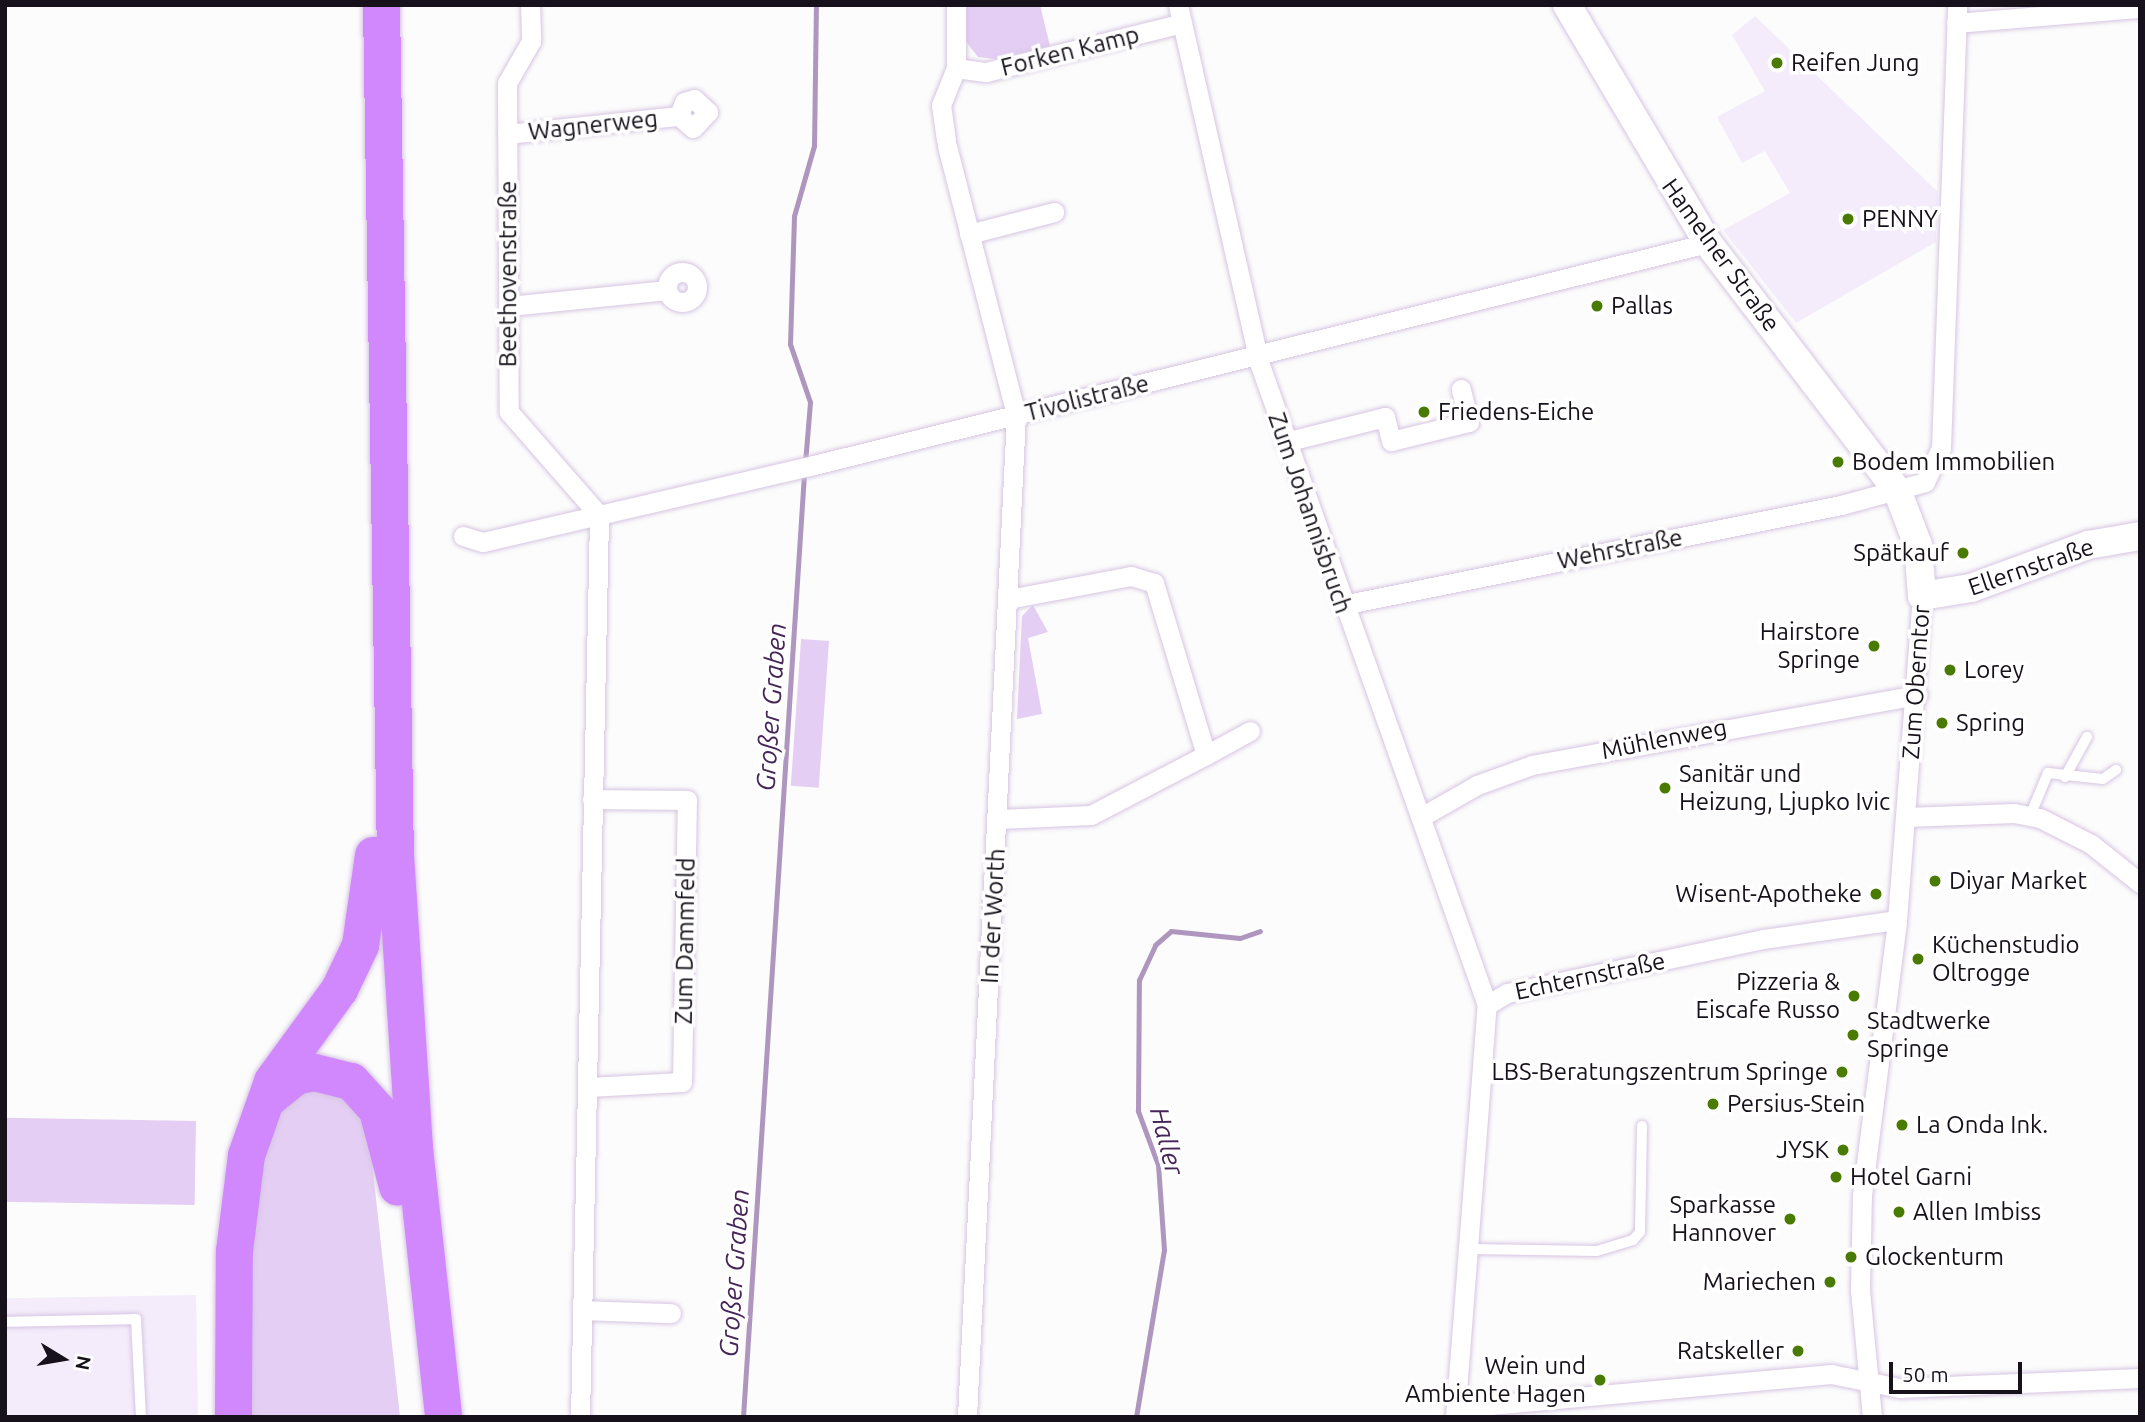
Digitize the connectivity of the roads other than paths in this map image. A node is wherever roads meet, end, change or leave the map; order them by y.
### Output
1 (359, 5) edge
2 (381, 5) edge
3 (530, 5) edge
4 (956, 5) edge
5 (1567, 5) edge
6 (2140, 8) edge
7 (1180, 14) edge
8 (1956, 14) edge
9 (956, 68) junction
10 (679, 116) dead end
11 (507, 134) junction
12 (1054, 212) dead end
13 (970, 234) junction
14 (1708, 243) junction
15 (667, 290) dead end
16 (509, 306) junction
17 (1258, 354) junction
18 (1461, 389) dead end
19 (1016, 415) junction
20 (1285, 442) junction
21 (1896, 490) junction
22 (599, 515) junction
23 (463, 536) dead end
24 (2140, 536) edge
25 (1922, 596) junction
26 (1008, 599) junction
27 (1342, 605) junction
28 (1918, 695) junction
29 (1250, 731) dead end
30 (2087, 737) dead end
31 (1206, 755) junction
32 (2116, 770) dead end
33 (2065, 777) junction
34 (593, 799) junction
35 (2030, 816) junction
36 (1421, 817) junction
37 (1906, 817) junction
38 (999, 819) junction
39 (373, 855) junction
40 (2140, 883) edge
41 (1897, 920) junction
42 (1487, 1005) junction
43 (588, 1087) junction
44 (258, 1119) junction
45 (1642, 1126) dead end
46 (397, 1186) junction
47 (1471, 1249) junction
48 (583, 1310) junction
49 (671, 1313) dead end
50 (5, 1322) edge
51 (2140, 1378) edge
52 (1867, 1380) junction
53 (1456, 1412) edge
54 (141, 1417) edge
55 (233, 1417) edge
56 (420, 1417) edge
57 (443, 1417) edge
58 (580, 1417) edge
59 (967, 1417) edge
60 (1872, 1417) edge

1 - 39 highway
2 - 57 highway
3 - 11 street, Beethovenstraße
4 - 9 street
5 - 14 street, Hamelner Straße
6 - 8 street
7 - 9 street, Forken Kamp
7 - 17 street, Zum Johannisbruch
8 - 21 street, Wehrstraße
9 - 13 street, In der Worth
10 - 11 street, Wagnerweg
11 - 16 street, Beethovenstraße
12 - 13 street
13 - 19 street, In der Worth
14 - 17 street, Tivolistraße
14 - 21 street, Hamelner Straße
15 - 16 street
16 - 22 street, Beethovenstraße
17 - 19 street, Tivolistraße
17 - 20 street, Zum Johannisbruch
18 - 20 street
19 - 22 street, Tivolistraße
19 - 26 street, In der Worth
20 - 27 street, Zum Johannisbruch
21 - 25 street, Zum Oberntor
21 - 27 street, Wehrstraße
22 - 23 street, Tivolistraße
22 - 34 street
24 - 25 street, Ellernstraße
25 - 28 street, Zum Oberntor
26 - 31 street
26 - 38 street, In der Worth
27 - 36 street, Zum Johannisbruch
28 - 36 street, Mühlenweg
28 - 37 street, Zum Oberntor
29 - 31 street
30 - 33 lane
31 - 38 street
32 - 33 lane
33 - 35 lane
34 - 43 street
34 - 43 street, Zum Dammfeld
35 - 37 street
35 - 40 street
36 - 42 street, Zum Johannisbruch
37 - 41 street, Zum Oberntor
38 - 59 street, In der Worth
39 - 44 highway
39 - 46 highway
41 - 42 street, Echternstraße
41 - 52 street, Zum Oberntor
42 - 47 street, Echternstraße
43 - 48 street
44 - 46 highway
44 - 55 highway
45 - 47 lane
46 - 56 highway
47 - 53 street, Echternstraße
48 - 49 street
48 - 58 street
50 - 54 lane
51 - 52 street
52 - 53 street
52 - 60 street, Zum Oberntor

